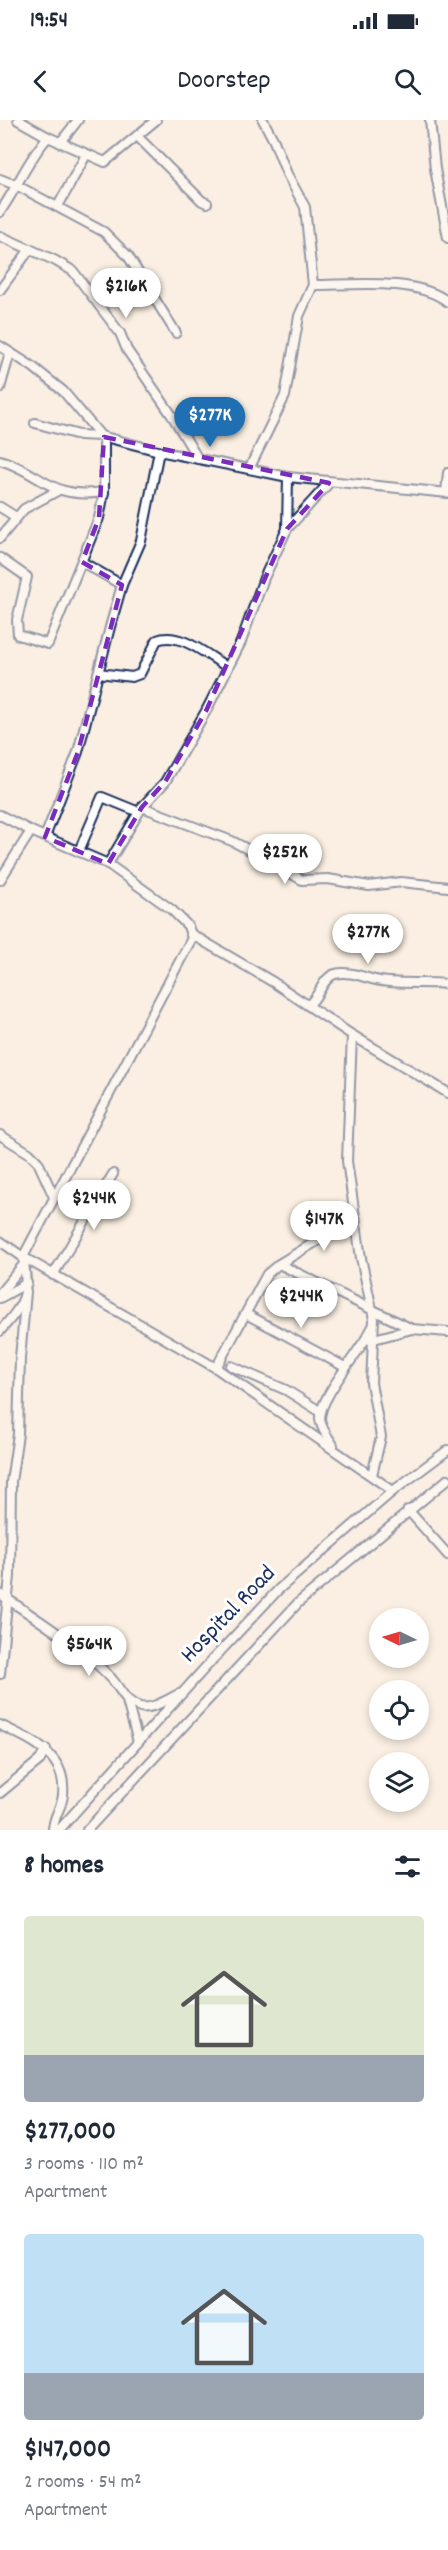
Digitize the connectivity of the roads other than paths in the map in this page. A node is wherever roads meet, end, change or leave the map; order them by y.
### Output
1 (18, 120) edge
2 (78, 120) edge
3 (156, 120) edge
4 (263, 120) edge
5 (430, 120) edge
6 (137, 136) junction
7 (48, 137) junction
8 (60, 143) junction
9 (86, 155) junction
10 (0, 179) edge
11 (18, 186) junction
12 (207, 203) dead end
13 (57, 206) junction
14 (0, 212) edge
15 (0, 236) edge
16 (448, 238) edge
17 (30, 249) junction
18 (312, 285) junction
19 (0, 288) edge
20 (448, 302) edge
21 (176, 333) dead end
22 (0, 346) edge
23 (10, 352) junction
24 (0, 388) edge
25 (35, 423) dead end
26 (102, 436) junction
27 (159, 451) junction
28 (198, 459) junction
29 (0, 460) edge
30 (249, 469) junction
31 (448, 473) edge
32 (288, 477) junction
33 (329, 483) junction
34 (59, 490) junction
35 (104, 492) junction
36 (447, 492) edge
37 (0, 507) edge
38 (16, 517) junction
39 (287, 529) junction
40 (0, 538) edge
41 (0, 558) edge
42 (82, 562) junction
43 (122, 585) junction
44 (227, 667) junction
45 (98, 673) junction
46 (140, 810) junction
47 (0, 815) edge
48 (31, 831) junction
49 (45, 837) junction
50 (79, 851) junction
51 (108, 864) junction
52 (0, 880) edge
53 (448, 887) edge
54 (191, 934) junction
55 (448, 984) edge
56 (308, 1005) junction
57 (352, 1035) junction
58 (448, 1093) edge
59 (0, 1134) edge
60 (114, 1174) dead end
61 (54, 1197) junction
62 (355, 1218) junction
63 (0, 1241) edge
64 (23, 1261) junction
65 (279, 1264) junction
66 (53, 1275) junction
67 (27, 1288) junction
68 (0, 1293) edge
69 (0, 1298) edge
70 (372, 1309) junction
71 (246, 1314) junction
72 (373, 1324) junction
73 (412, 1329) junction
74 (0, 1332) edge
75 (448, 1332) edge
76 (373, 1340) junction
77 (363, 1342) junction
78 (227, 1348) junction
79 (231, 1365) junction
80 (345, 1367) junction
81 (216, 1368) junction
82 (234, 1380) junction
83 (321, 1412) junction
84 (335, 1449) junction
85 (448, 1450) edge
86 (372, 1475) junction
87 (448, 1479) edge
88 (393, 1491) junction
89 (408, 1510) junction
90 (448, 1555) edge
91 (0, 1594) edge
92 (8, 1599) junction
93 (0, 1674) edge
94 (183, 1691) junction
95 (127, 1701) junction
96 (0, 1725) edge
97 (138, 1742) junction
98 (46, 1749) junction
99 (0, 1793) edge
100 (53, 1830) edge
101 (59, 1830) edge
102 (87, 1830) edge

1 - 7 street
2 - 8 street
3 - 6 street
4 - 18 street
5 - 16 street
6 - 9 street
6 - 12 street
7 - 8 street
7 - 11 street
8 - 9 street
9 - 13 street
10 - 11 street
11 - 13 street
11 - 14 street
13 - 21 street
15 - 17 street
17 - 19 street
17 - 28 street
18 - 20 street
18 - 30 street
22 - 23 street
23 - 24 street
23 - 26 street
25 - 26 street
26 - 27 street
26 - 35 street
27 - 28 street
27 - 43 street
28 - 30 street
29 - 34 street
30 - 32 street
31 - 36 street
32 - 33 street
32 - 39 street
33 - 36 street
33 - 39 street
34 - 35 street
34 - 38 street
35 - 42 street
37 - 38 street
38 - 40 street
39 - 44 street
41 - 42 street
42 - 43 street
43 - 45 street
44 - 45 street
44 - 46 street
45 - 49 street
46 - 50 street
46 - 51 street
46 - 53 street
47 - 48 street
48 - 49 street
48 - 52 street
49 - 50 street
50 - 51 street
51 - 54 street
54 - 56 street
54 - 61 street
55 - 56 street
56 - 57 street
57 - 58 street
57 - 62 street
59 - 61 street
60 - 66 street
61 - 64 street
62 - 65 street
62 - 70 street
63 - 64 street
64 - 66 street
64 - 67 street
64 - 68 street
65 - 70 street
65 - 71 street
66 - 81 street
67 - 69 street
67 - 74 street
67 - 92 street
70 - 72 street
70 - 73 street
71 - 78 street
71 - 80 street
72 - 76 street
72 - 77 street
73 - 75 street
73 - 76 street
76 - 77 street
76 - 86 street
77 - 80 street
78 - 79 street
78 - 81 street
79 - 82 street
79 - 83 street
80 - 83 street
81 - 82 street
82 - 84 street
83 - 84 street
84 - 86 street
85 - 88 street, Hospital Road
86 - 88 street
87 - 89 street
88 - 94 street, Hospital Road
89 - 90 street
89 - 102 street
91 - 92 street
92 - 93 street
92 - 95 street
94 - 95 street
94 - 97 street, Hospital Road
95 - 97 street
96 - 98 street
97 - 101 street, Hospital Road
98 - 99 street
98 - 100 street

